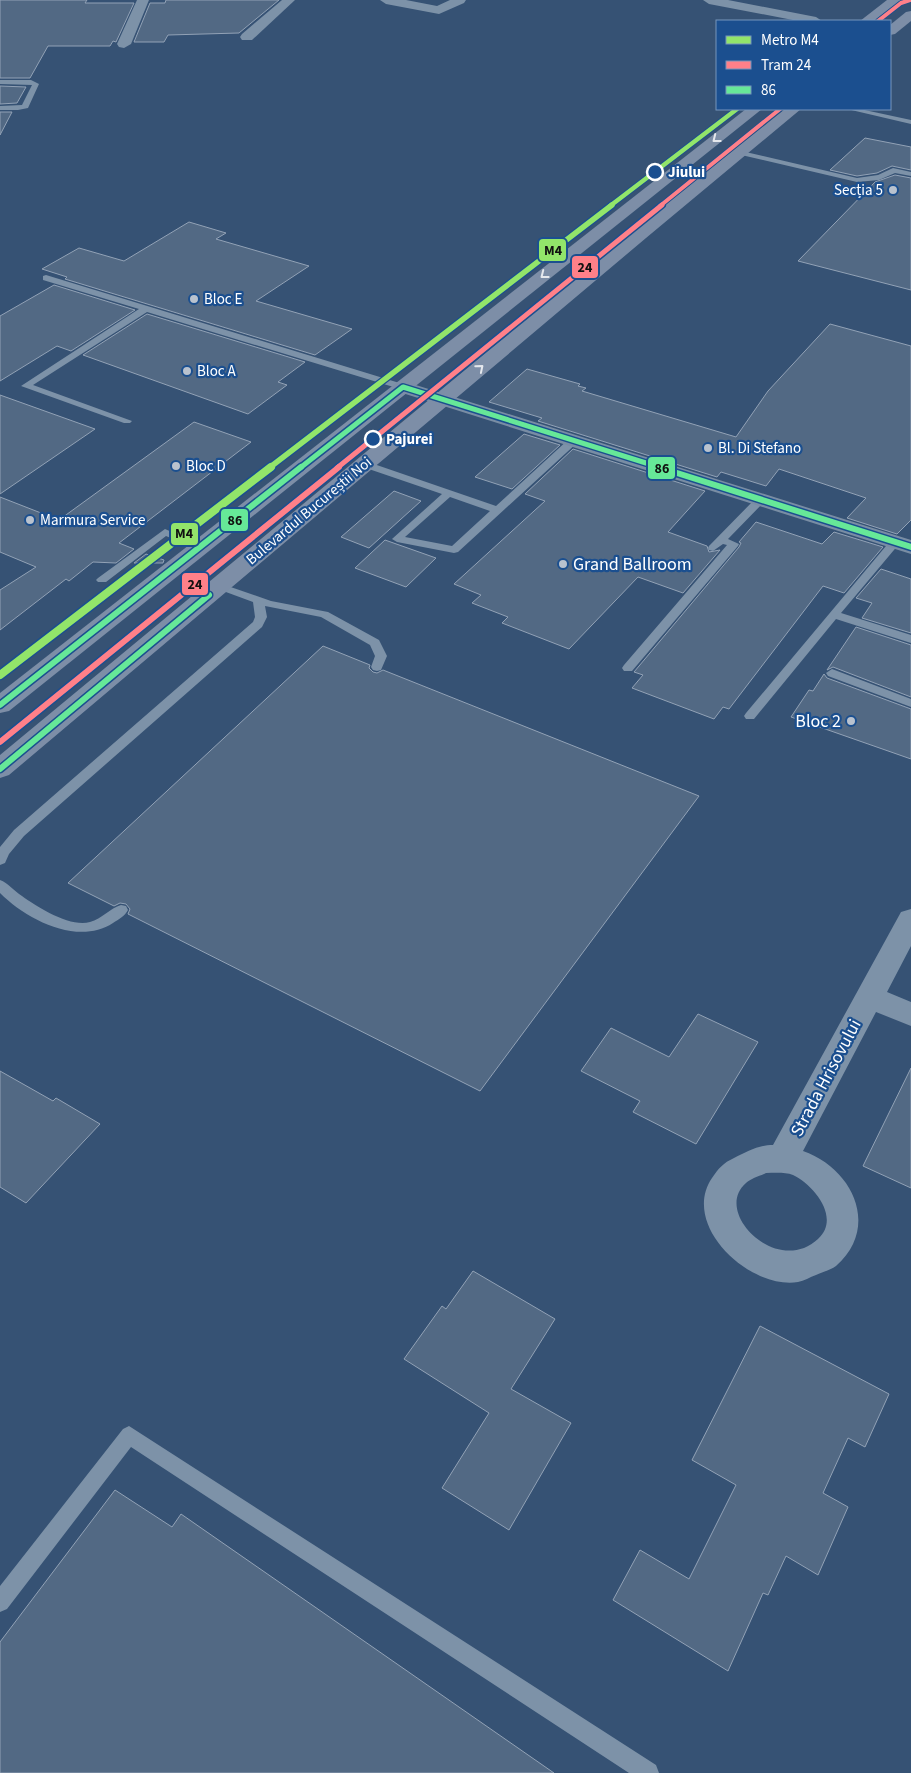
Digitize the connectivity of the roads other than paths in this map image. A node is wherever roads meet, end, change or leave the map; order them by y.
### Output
1 (143, 0) edge
2 (289, 0) edge
3 (386, 0) edge
4 (460, 0) edge
5 (709, 0) edge
6 (895, 0) edge
7 (911, 15) edge
8 (811, 20) edge
9 (867, 20) edge
10 (891, 31) edge
11 (247, 36) dead end
12 (124, 44) dead end
13 (0, 82) edge
14 (0, 108) edge
15 (754, 110) edge
16 (793, 110) edge
17 (855, 110) edge
18 (911, 122) edge
19 (740, 152) junction
20 (911, 174) edge
21 (610, 223) junction
22 (640, 234) junction
23 (46, 278) dead end
24 (147, 308) junction
25 (403, 387) junction
26 (443, 399) junction
27 (127, 421) dead end
28 (574, 440) junction
29 (364, 464) junction
30 (449, 493) junction
31 (761, 498) junction
32 (498, 510) junction
33 (903, 544) edge
34 (201, 547) junction
35 (102, 580) dead end
36 (219, 586) junction
37 (258, 600) junction
38 (299, 611) junction
39 (834, 614) junction
40 (258, 624) junction
41 (911, 639) edge
42 (377, 668) dead end
43 (628, 668) dead end
44 (832, 673) dead end
45 (911, 703) edge
46 (0, 705) edge
47 (750, 716) dead end
48 (0, 769) edge
49 (0, 860) edge
50 (0, 885) edge
51 (121, 910) dead end
52 (911, 919) edge
53 (869, 997) junction
54 (911, 1014) edge
55 (782, 1159) dead end
56 (0, 1602) edge
57 (648, 1773) edge

1 - 12 street
2 - 11 street
3 - 4 street
5 - 8 street
6 - 9 main road
7 - 10 main road
13 - 14 lane
15 -> 21 main road
16 - 19 main road, Bulevardul Bucureștii Noi
17 - 18 lane
19 - 20 lane
19 - 22 main road, Bulevardul Bucureștii Noi
21 - 22 main road
21 -> 25 main road
26 -> 22 main road, Bulevardul Bucureștii Noi
23 - 24 lane
24 - 25 lane
24 - 27 lane
25 - 26 street
25 - 34 main road
26 - 28 street
26 - 29 main road, Bulevardul Bucureștii Noi
28 - 31 street
28 - 32 lane
29 - 30 lane
29 - 36 main road, Bulevardul Bucureștii Noi
30 - 32 lane
30 - 32 lane
31 - 33 street
31 - 43 lane
33 - 39 lane
34 - 35 lane
34 - 46 main road
36 - 37 lane
36 - 48 main road, Bulevardul Bucureștii Noi
37 - 38 lane
37 - 40 lane
38 - 40 lane
38 - 42 lane
39 - 41 lane
39 - 47 lane
40 - 49 lane
44 - 45 lane
50 - 51 lane
52 - 53 street, Strada Hrisovului
53 - 54 street
53 - 55 street, Strada Hrisovului
56 - 57 lane

